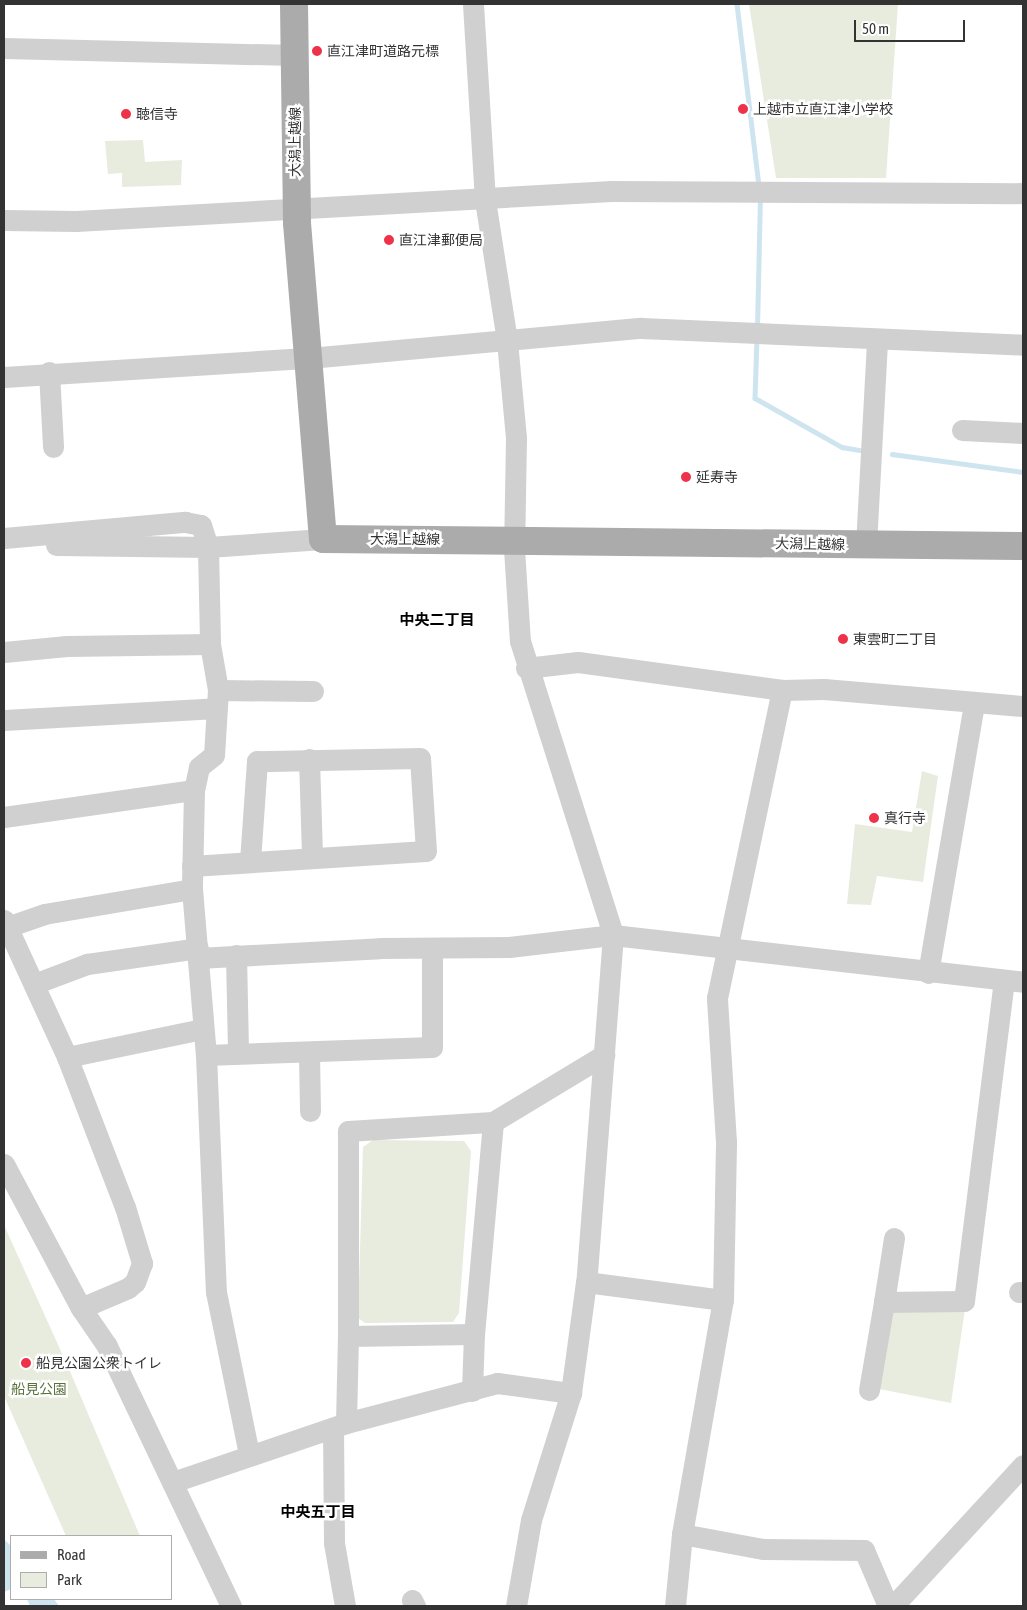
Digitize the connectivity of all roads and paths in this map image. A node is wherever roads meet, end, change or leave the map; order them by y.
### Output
1 (294, 4) edge
2 (473, 4) edge
3 (4, 48) edge
4 (295, 55) junction
5 (1023, 193) edge
6 (485, 200) junction
7 (296, 208) junction
8 (4, 220) edge
9 (877, 339) junction
10 (507, 342) junction
11 (1023, 346) edge
12 (309, 358) junction
13 (48, 372) junction
14 (4, 377) edge
15 (962, 430) dead end
16 (1023, 433) edge
17 (53, 447) dead end
18 (4, 538) edge
19 (323, 539) junction
20 (514, 540) junction
21 (866, 545) junction
22 (1023, 546) edge
23 (208, 547) junction
24 (4, 551) edge
25 (210, 644) junction
26 (4, 652) edge
27 (526, 668) junction
28 (312, 690) dead end
29 (782, 690) junction
30 (217, 699) junction
31 (974, 704) junction
32 (1023, 706) edge
33 (4, 720) edge
34 (309, 759) junction
35 (194, 790) junction
36 (4, 817) edge
37 (312, 857) junction
38 (250, 862) junction
39 (192, 866) junction
40 (192, 889) junction
41 (5, 924) edge
42 (613, 935) junction
43 (725, 946) junction
44 (432, 948) junction
45 (198, 953) junction
46 (236, 956) junction
47 (928, 973) junction
48 (1013, 981) edge
49 (34, 984) junction
50 (202, 1029) junction
51 (238, 1053) junction
52 (309, 1053) junction
53 (206, 1055) junction
54 (604, 1056) junction
55 (67, 1057) junction
56 (310, 1111) dead end
57 (493, 1122) junction
58 (4, 1164) edge
59 (894, 1238) dead end
60 (586, 1282) junction
61 (723, 1300) junction
62 (884, 1302) junction
63 (81, 1308) junction
64 (474, 1334) junction
65 (348, 1336) junction
66 (472, 1390) junction
67 (869, 1390) dead end
68 (571, 1393) junction
69 (340, 1425) junction
70 (250, 1454) junction
71 (1023, 1465) edge
72 (173, 1482) junction
73 (682, 1534) junction
74 (231, 1606) edge
75 (345, 1606) edge
76 (516, 1606) edge
77 (675, 1606) edge
78 (888, 1606) edge
79 (893, 1606) edge

1 - 4 main road, 大潟上越線
2 - 6 street
3 - 4 street
4 - 7 main road, 大潟上越線
5 - 6 street
6 - 7 street
6 - 10 street
7 - 8 street
7 - 12 main road, 大潟上越線
9 - 10 street
9 - 11 street
9 - 21 street
10 - 12 street
10 - 20 street
12 - 13 street
12 - 19 main road, 大潟上越線
13 - 14 street
13 - 17 street
15 - 16 street
18 - 23 street
19 - 20 main road, 大潟上越線
19 - 23 street
20 - 21 main road, 大潟上越線
20 - 27 street
21 - 22 main road, 大潟上越線
23 - 24 street
23 - 25 street
25 - 26 street
25 - 30 street
27 - 29 street
27 - 42 street
28 - 30 street
29 - 31 street
29 - 43 street
30 - 33 street
30 - 35 street
31 - 32 street
31 - 47 street
34 - 37 street
34 - 37 street
34 - 38 street
35 - 36 street
35 - 39 street
37 - 38 street
38 - 39 street
39 - 40 street
40 - 41 street
40 - 45 street
41 - 49 street
42 - 43 street
42 - 44 street
42 - 54 street
43 - 47 street
43 - 61 street
44 - 46 street
44 - 52 street
45 - 46 street
45 - 49 street
45 - 50 street
46 - 51 street
47 - 48 street
48 - 62 street
49 - 55 street
50 - 53 street
50 - 55 street
51 - 52 street
51 - 53 street
52 - 56 street
53 - 70 street
54 - 57 street
54 - 60 street
55 - 63 street
57 - 64 street
57 - 65 street
58 - 63 street
59 - 62 street
60 - 61 street
60 - 68 street
61 - 73 street
62 - 67 street
63 - 72 street
64 - 65 street
64 - 66 street
65 - 69 street
66 - 68 street
66 - 69 street
68 - 76 street
69 - 70 street
69 - 75 street
70 - 72 street
71 - 79 street
72 - 74 street
73 - 77 street
73 - 78 street

